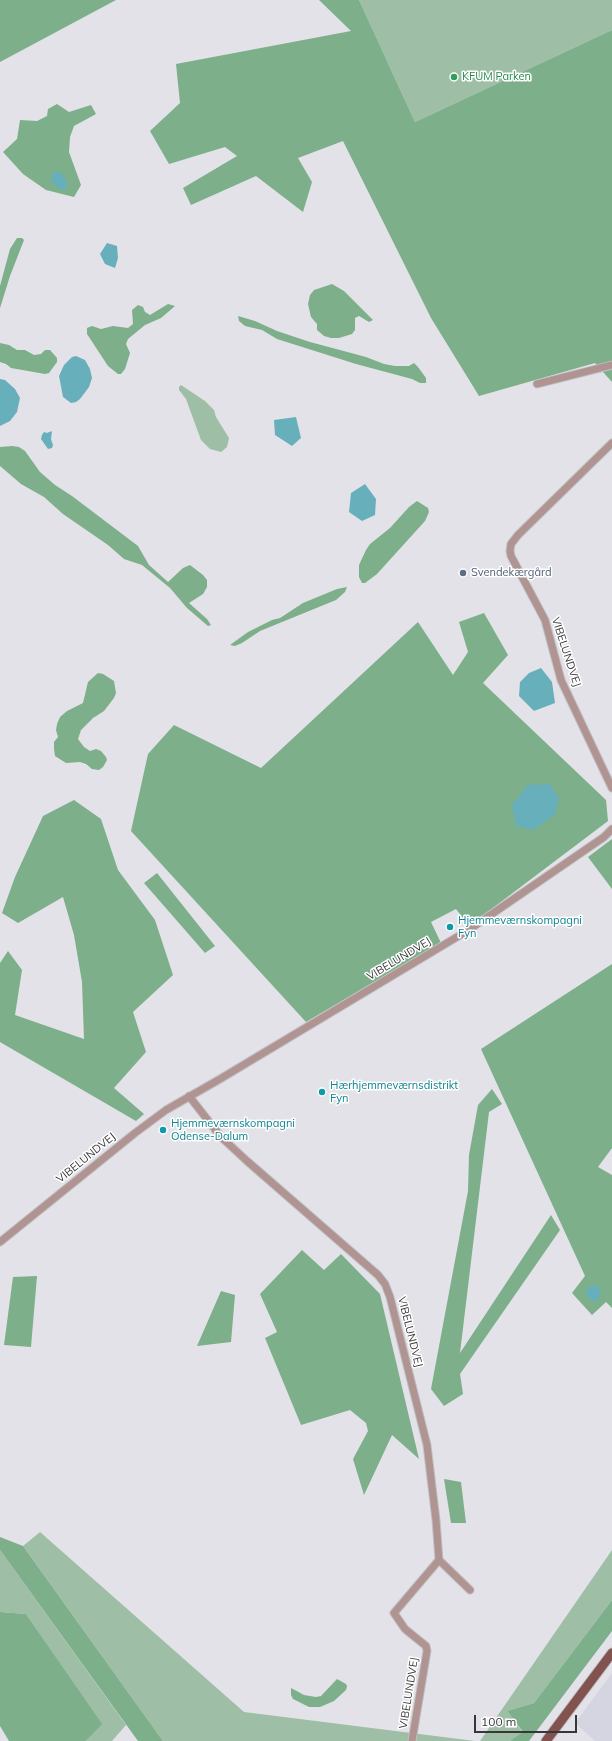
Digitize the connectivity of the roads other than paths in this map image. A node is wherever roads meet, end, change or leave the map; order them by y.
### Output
1 (612, 365) edge
2 (537, 384) dead end
3 (612, 442) edge
4 (612, 788) edge
5 (612, 829) edge
6 (189, 1096) junction
7 (0, 1242) edge
8 (439, 1560) junction
9 (470, 1590) dead end
10 (612, 1653) edge
11 (412, 1741) edge
12 (546, 1741) edge

1 - 2 street
3 - 4 street, VIBELUNDVEJ
5 - 6 street, VIBELUNDVEJ
6 - 7 street, VIBELUNDVEJ
6 - 8 street, VIBELUNDVEJ
8 - 9 street
8 - 11 street, VIBELUNDVEJ
10 - 12 main road

